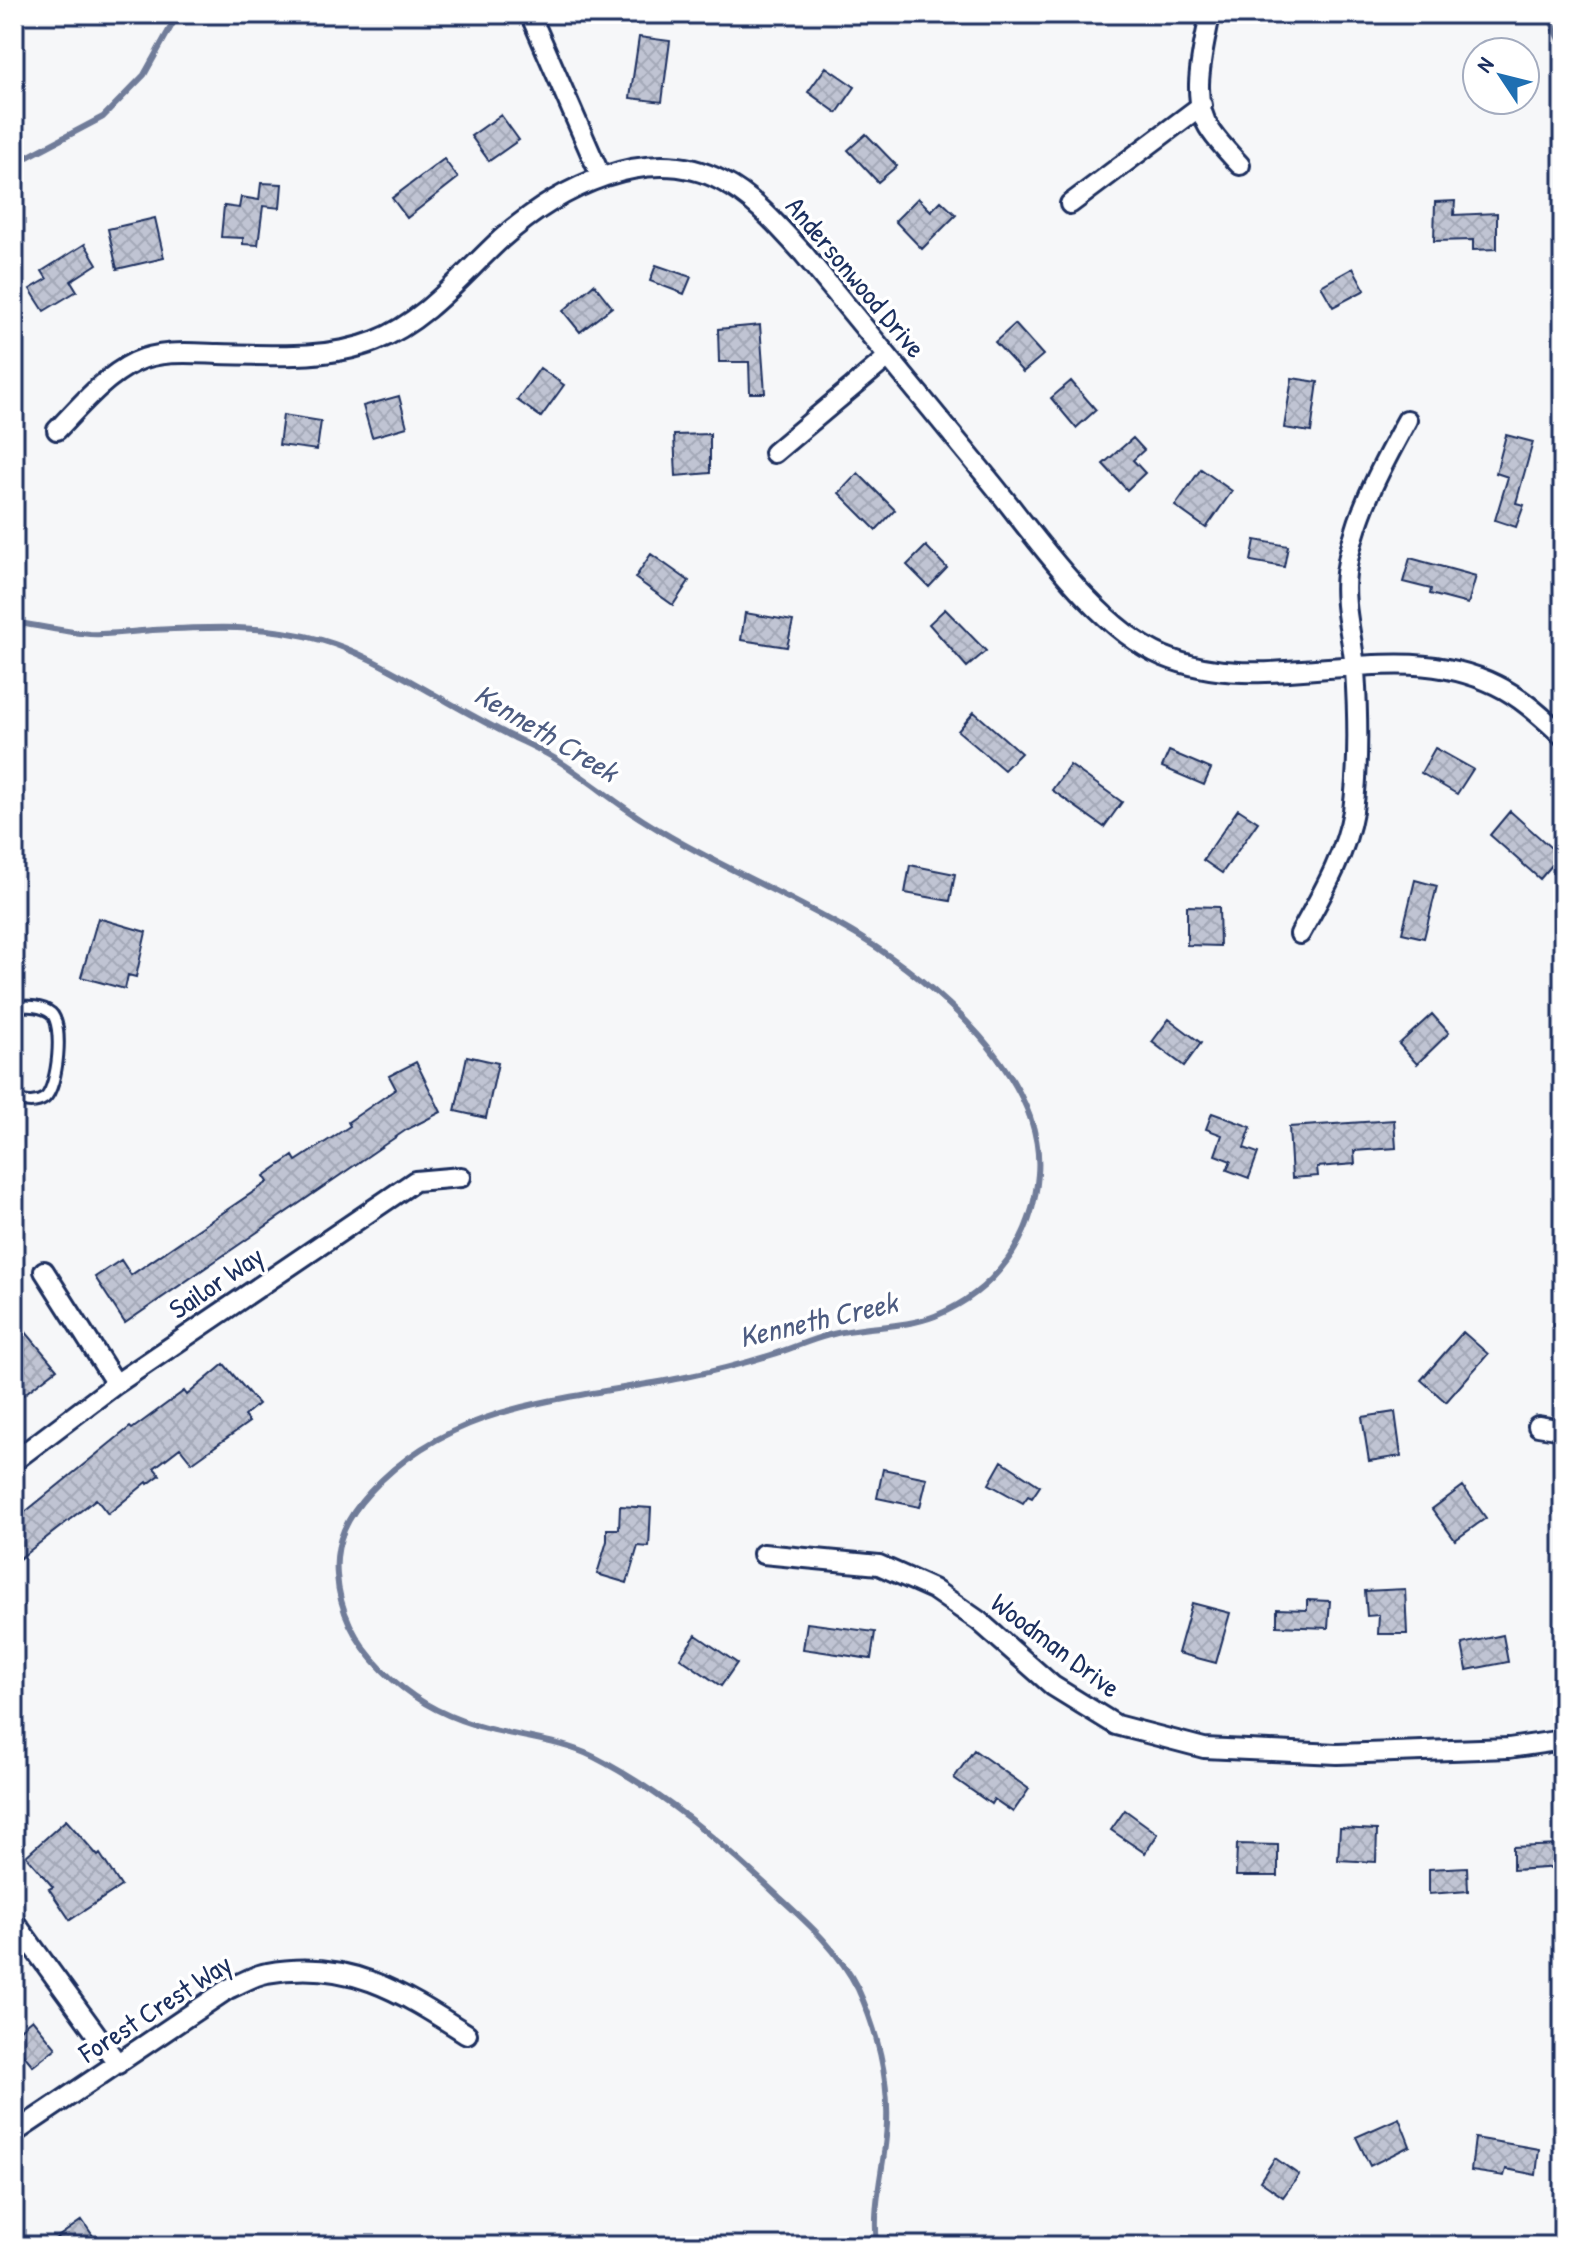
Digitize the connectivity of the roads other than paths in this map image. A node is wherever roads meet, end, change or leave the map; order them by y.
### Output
1 (530, 14) edge
2 (1210, 14) edge
3 (1202, 105) junction
4 (1240, 165) dead end
5 (601, 177) junction
6 (1070, 204) dead end
7 (888, 357) junction
8 (1407, 420) dead end
9 (57, 430) dead end
10 (774, 453) dead end
11 (1355, 665) junction
12 (1563, 736) edge
13 (1300, 934) dead end
14 (14, 1006) edge
15 (14, 1100) edge
16 (461, 1177) dead end
17 (44, 1271) dead end
18 (116, 1384) junction
19 (1538, 1426) dead end
20 (1563, 1430) edge
21 (14, 1461) edge
22 (763, 1554) dead end
23 (1563, 1740) edge
24 (14, 1921) edge
25 (467, 2034) dead end
26 (118, 2064) junction
27 (14, 2133) edge

1 - 5 street
2 - 3 street
3 - 4 street
3 - 6 street
5 - 7 street, Andersonwood Drive
5 - 9 street, Andersonwood Drive
7 - 10 street
7 - 11 street, Andersonwood Drive
8 - 11 street
11 - 12 street, Andersonwood Drive
11 - 13 street
14 - 15 lane
16 - 18 street, Sailor Way
17 - 18 street
18 - 21 street, Sailor Way
19 - 20 street
22 - 23 street, Woodman Drive
24 - 26 street
25 - 26 street, Forest Crest Way
26 - 27 street, Forest Crest Way

